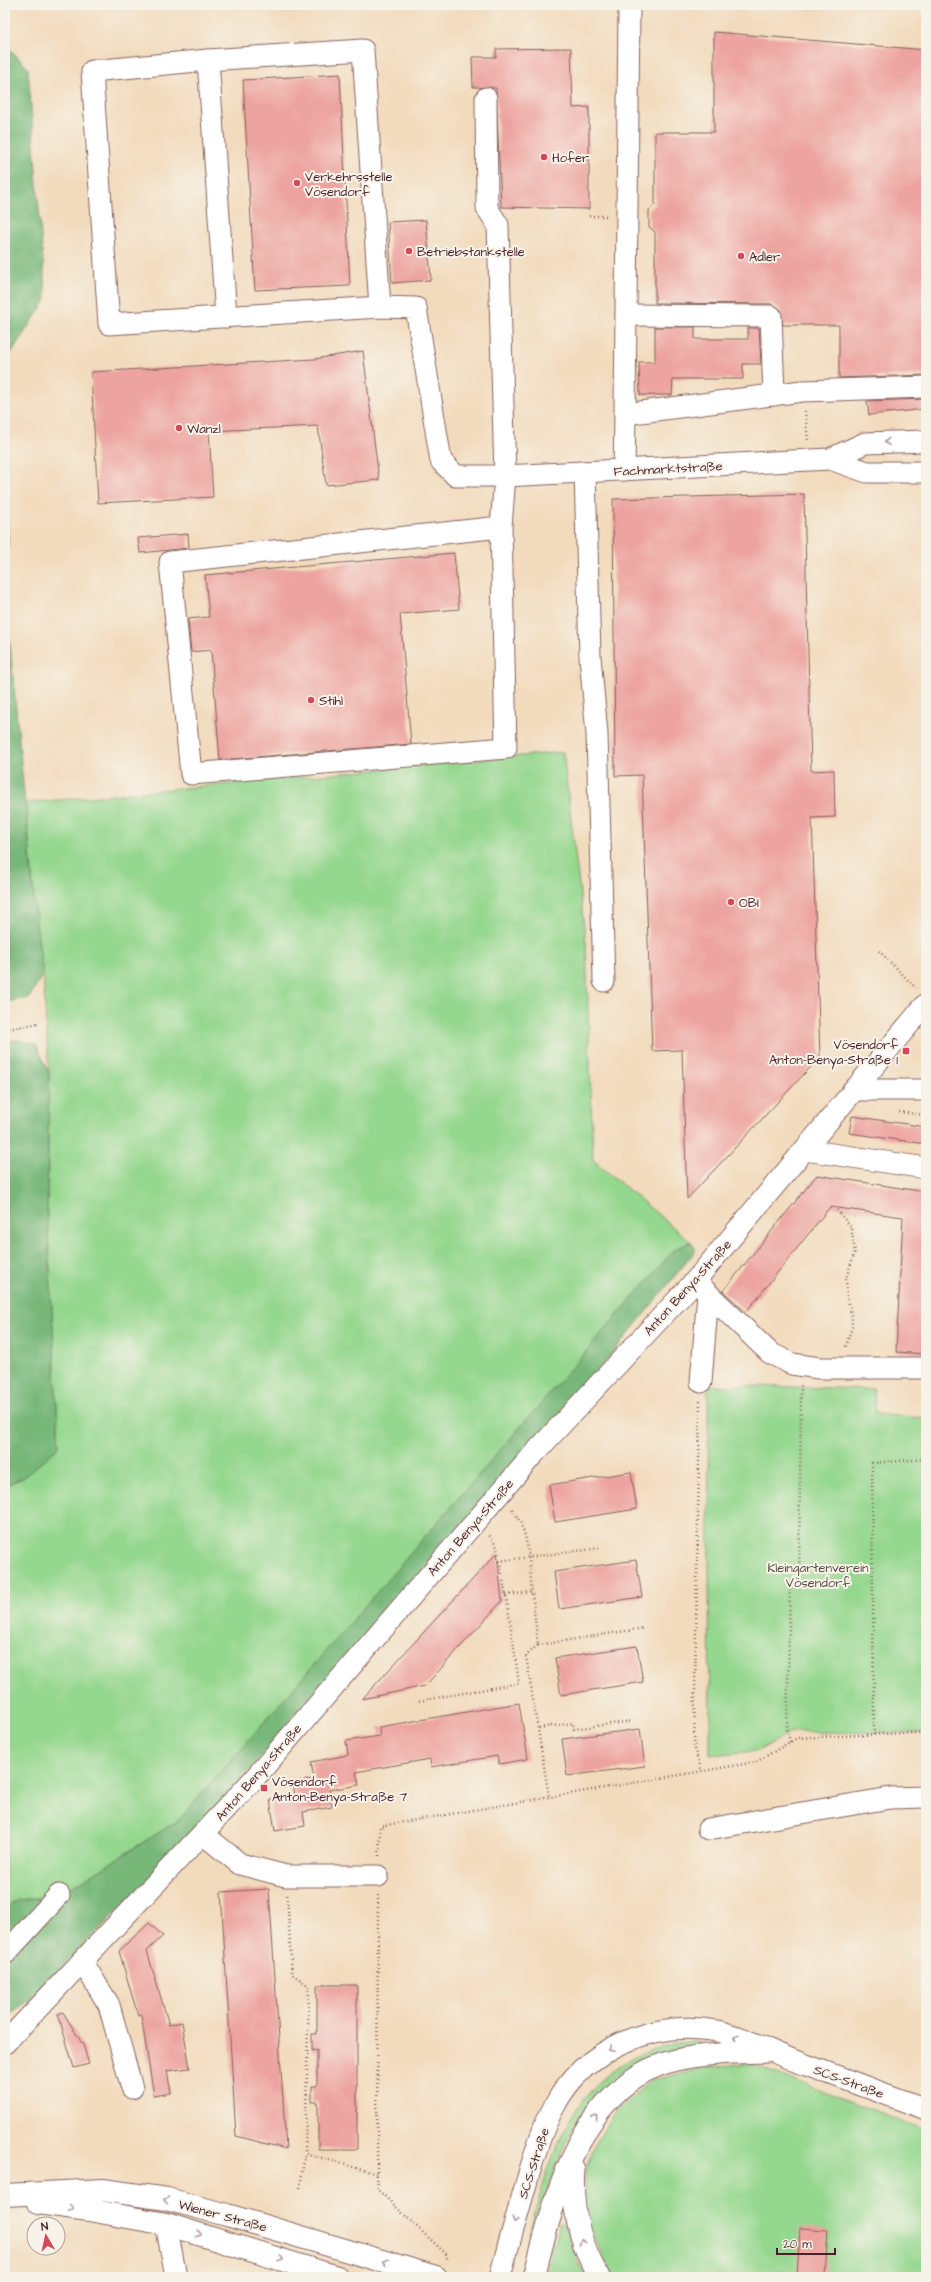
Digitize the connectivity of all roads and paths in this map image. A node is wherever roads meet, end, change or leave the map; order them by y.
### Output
1 (629, 8) dead end
2 (208, 60) junction
3 (486, 98) dead end
4 (589, 216) dead end
5 (602, 216) dead end
6 (380, 307) junction
7 (626, 315) junction
8 (226, 317) junction
9 (926, 387) edge
10 (774, 395) junction
11 (625, 414) junction
12 (805, 415) dead end
13 (926, 441) edge
14 (820, 460) junction
15 (624, 470) junction
16 (585, 472) junction
17 (926, 472) edge
18 (505, 476) junction
19 (501, 527) junction
20 (879, 951) dead end
21 (604, 981) dead end
22 (923, 998) edge
23 (38, 1023) dead end
24 (5, 1030) edge
25 (853, 1090) junction
26 (926, 1090) edge
27 (805, 1150) junction
28 (926, 1168) edge
29 (837, 1210) dead end
30 (701, 1287) junction
31 (800, 1365) junction
32 (837, 1368) junction
33 (926, 1368) edge
34 (701, 1382) joint
35 (926, 1459) edge
36 (499, 1493) junction
37 (478, 1518) junction
38 (600, 1548) dead end
39 (528, 1558) junction
40 (500, 1561) junction
41 (532, 1592) junction
42 (506, 1595) junction
43 (644, 1628) dead end
44 (538, 1645) junction
45 (419, 1701) dead end
46 (633, 1721) dead end
47 (539, 1728) junction
48 (926, 1732) edge
49 (874, 1735) junction
50 (790, 1742) junction
51 (702, 1771) junction
52 (550, 1797) junction
53 (926, 1797) edge
54 (708, 1829) dead end
55 (203, 1834) junction
56 (286, 1876) junction
57 (378, 1876) junction
58 (59, 1895) dead end
59 (5, 1954) edge
60 (82, 1961) junction
61 (6, 2036) edge
62 (772, 2052) junction
63 (132, 2088) dead end
64 (924, 2108) edge
65 (575, 2150) junction
66 (306, 2153) junction
67 (377, 2174) junction
68 (300, 2188) dead end
69 (5, 2195) edge
70 (5, 2199) edge
71 (166, 2224) junction
72 (442, 2270) edge
73 (176, 2277) edge
74 (337, 2277) edge
75 (500, 2277) edge
76 (534, 2277) edge
77 (599, 2277) edge

1 - 7 street
2 - 6 street
2 - 8 street
2 - 8 street
3 - 18 street
4 - 5 path
6 - 8 street
6 - 18 street, Fachmarktstraße
7 - 10 street
7 - 11 street
9 - 10 street
10 - 11 street
11 - 15 street
12 - 14 path
13 -> 14 street, Fachmarktstraße
14 - 15 street, Fachmarktstraße
14 - 17 street, Fachmarktstraße
15 - 16 street, Fachmarktstraße
16 - 18 street, Fachmarktstraße
16 - 21 street
18 - 19 street
19 - 19 street
20 - 22 path
22 - 25 street, Anton Benya-Straße
23 - 24 path
25 - 26 street
25 - 27 street, Anton Benya-Straße
27 - 28 street
27 - 30 street, Anton Benya-Straße
29 - 32 path
30 - 31 street
30 - 34 street
30 - 36 street, Anton Benya-Straße
31 - 32 street
31 - 50 path
32 - 33 street
34 - 51 path
35 - 49 path
36 - 37 street, Anton Benya-Straße
36 - 39 path
37 - 40 path
37 - 55 street, Anton Benya-Straße
38 - 39 path
39 - 40 path
39 - 41 path
40 - 42 path
41 - 42 path
41 - 44 path
42 - 45 path
43 - 44 path
44 - 47 path
46 - 47 path
47 - 52 path
48 - 49 path
49 - 50 path
50 - 51 path
51 - 52 path
52 - 57 path
53 - 54 street
55 - 56 street
55 - 60 street, Anton Benya-Straße
56 - 57 street
56 - 66 path
57 - 67 path
58 - 59 street
60 - 61 street, Anton Benya-Straße
60 - 63 street
62 - 64 street, SCS-Straße
65 -> 62 street, SCS-Straße
62 -> 75 street, SCS-Straße
65 - 76 street, SCS-Straße
77 -> 65 street, SCS-Straße
66 - 67 path
66 - 68 path
67 - 72 path
72 -> 69 main road, Wiener Straße
70 -> 71 main road, Wiener Straße
71 - 73 street
71 -> 74 main road, Wiener Straße

